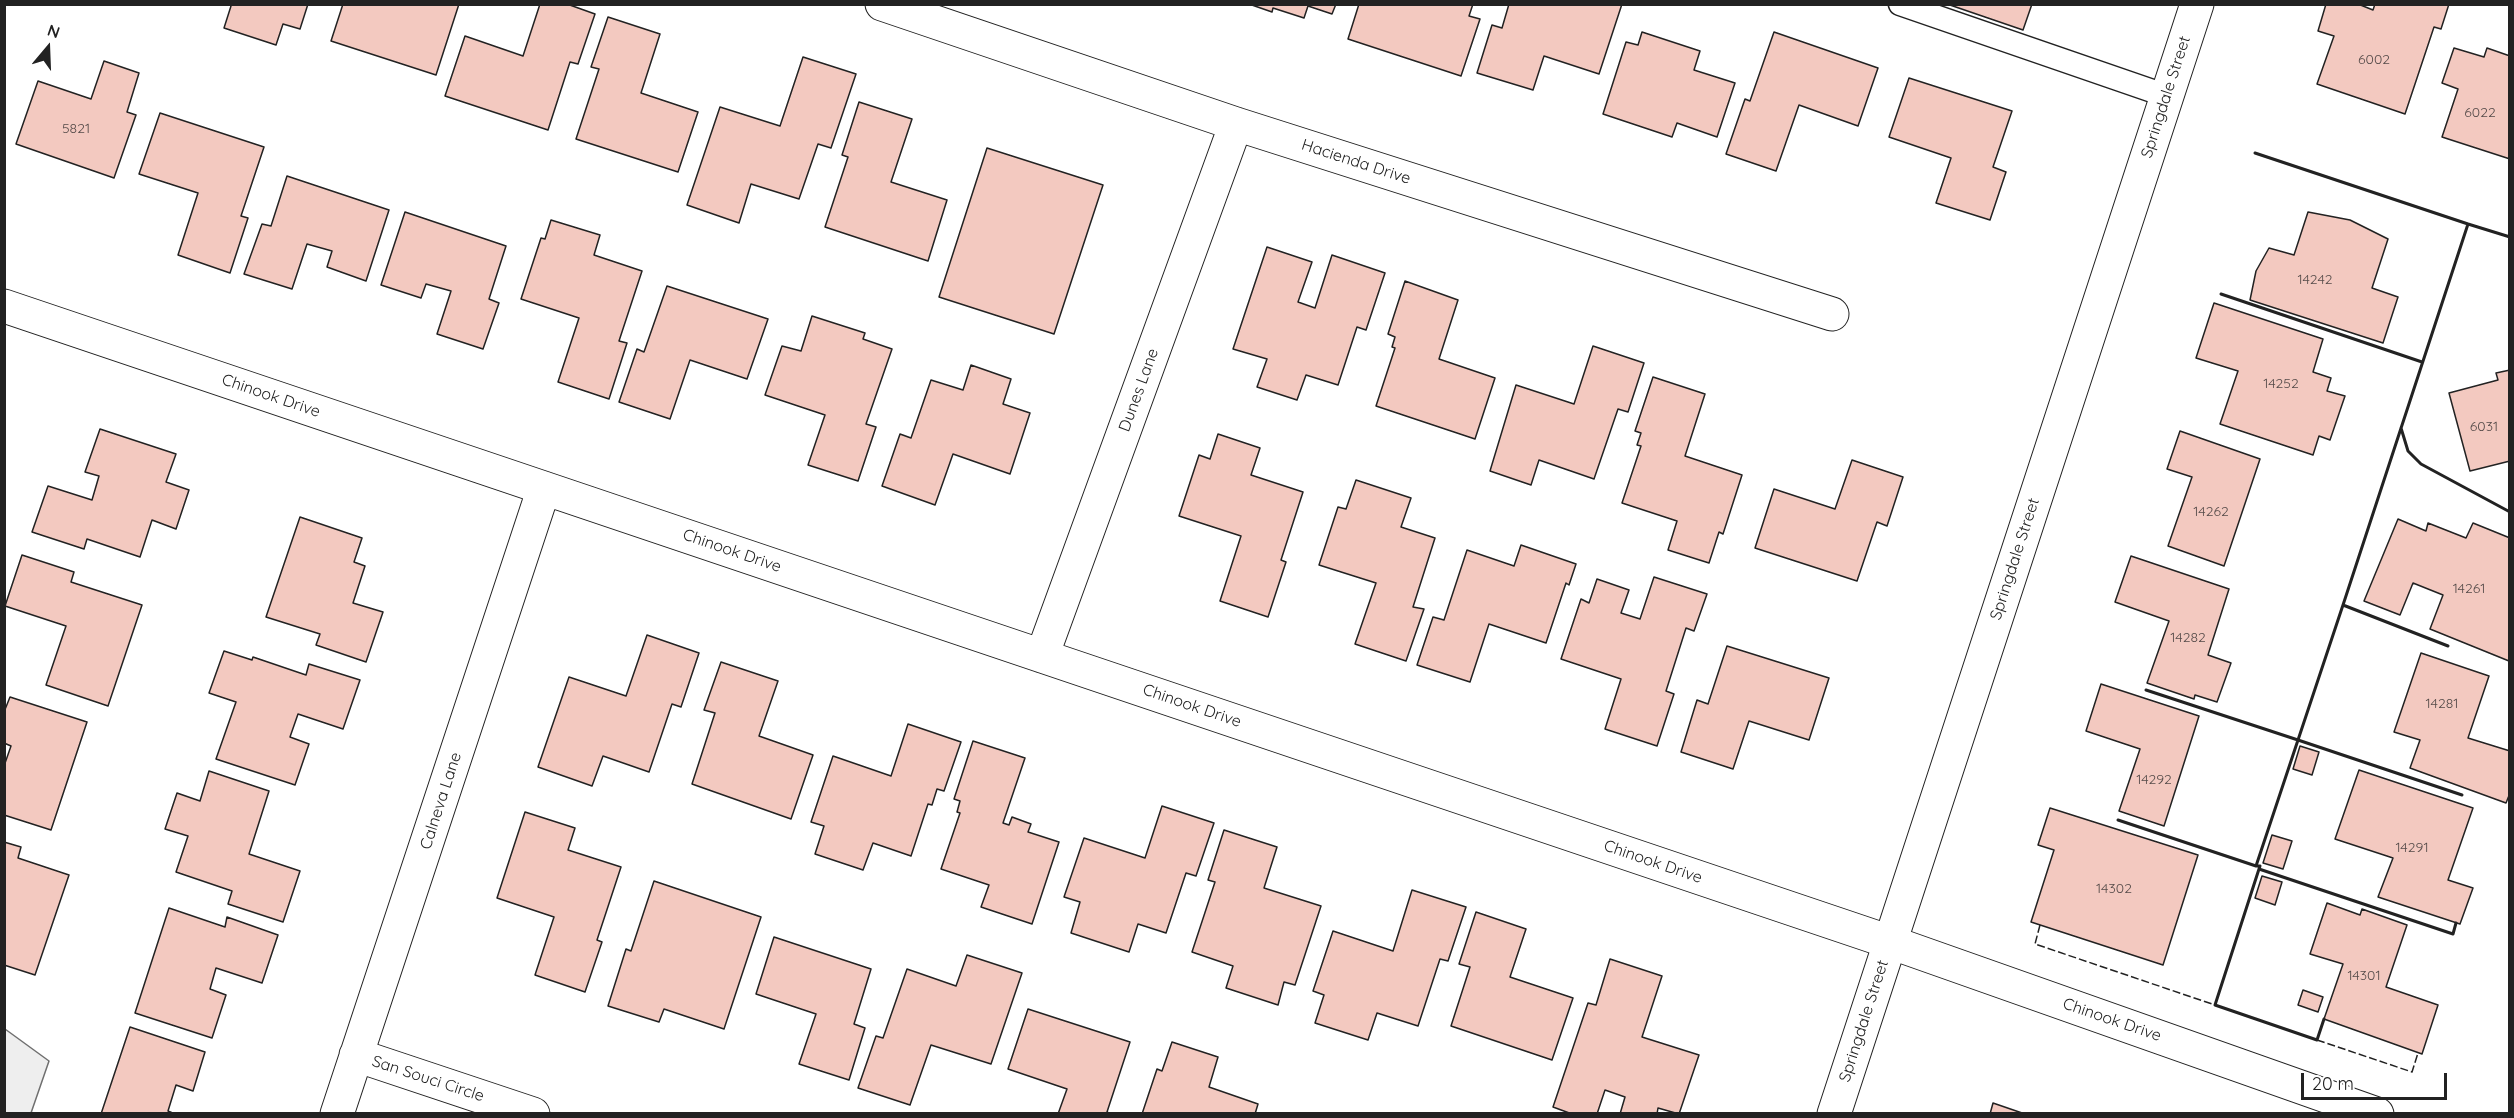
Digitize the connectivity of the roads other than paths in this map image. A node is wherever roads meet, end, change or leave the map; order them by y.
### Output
1 (882, 4) edge
2 (1900, 4) edge
3 (2197, 4) edge
4 (2167, 96) junction
5 (1236, 124) junction
6 (4, 306) edge
7 (1833, 314) dead end
8 (544, 488) junction
9 (1042, 656) junction
10 (1890, 942) junction
11 (356, 1055) junction
12 (337, 1113) edge
13 (533, 1113) edge
14 (1834, 1113) edge
15 (2377, 1113) edge

1 - 5 street, Hacienda Drive
2 - 4 lane
3 - 4 street, Springdale Street
4 - 10 street, Springdale Street
5 - 7 street, Hacienda Drive
5 - 9 street, Dunes Lane
6 - 8 street, Chinook Drive
8 - 9 street, Chinook Drive
8 - 11 street, Calneva Lane
9 - 10 street, Chinook Drive
10 - 14 street, Springdale Street
10 - 15 street, Chinook Drive
11 - 12 street, Calneva Lane
11 - 13 street, San Souci Circle

